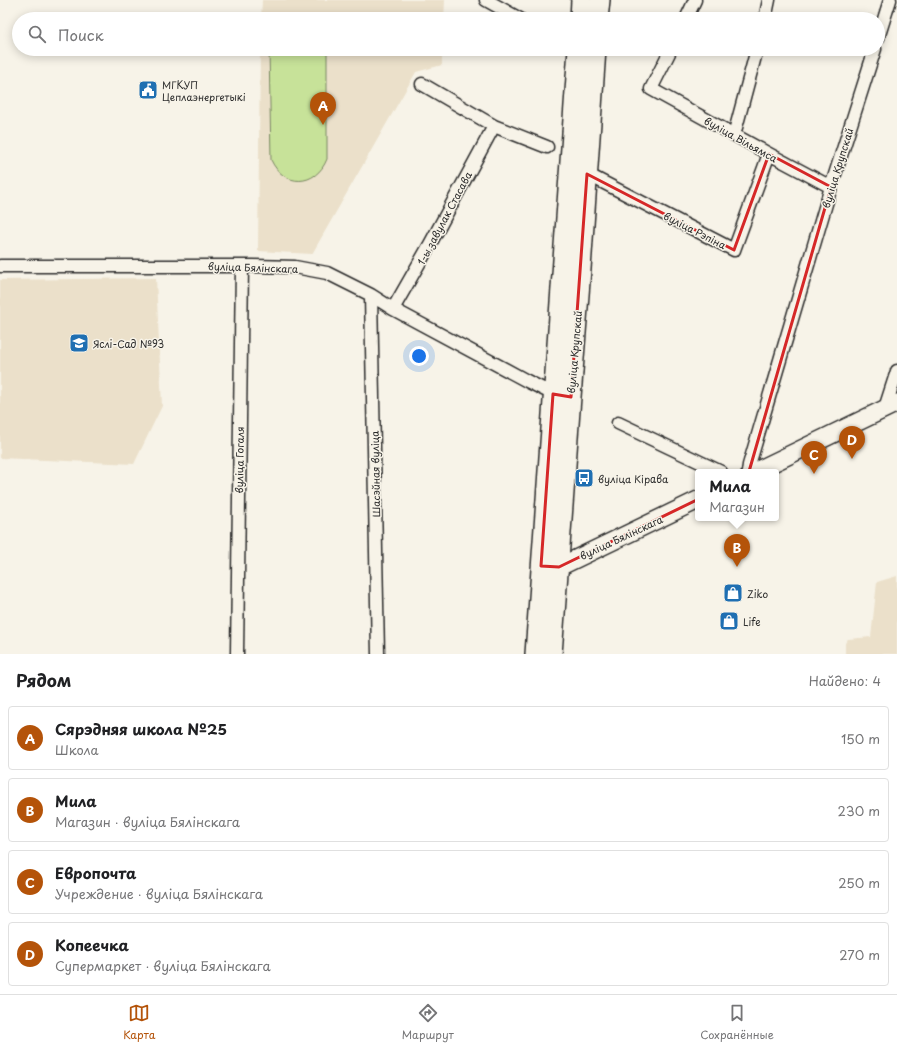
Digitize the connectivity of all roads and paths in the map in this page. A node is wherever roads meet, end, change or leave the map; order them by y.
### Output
1 (486, 0) edge
2 (582, 0) edge
3 (600, 0) edge
4 (695, 0) edge
5 (769, 0) edge
6 (890, 0) edge
7 (507, 12) edge
8 (581, 12) edge
9 (599, 12) edge
10 (689, 12) edge
11 (766, 12) edge
12 (885, 16) edge
13 (578, 56) edge
14 (595, 56) edge
15 (668, 56) edge
16 (755, 56) edge
17 (872, 56) edge
18 (422, 84) dead end
19 (494, 126) junction
20 (734, 136) junction
21 (547, 147) dead end
22 (769, 154) junction
23 (587, 174) junction
24 (831, 187) junction
25 (0, 266) edge
26 (242, 266) junction
27 (371, 295) junction
28 (393, 309) junction
29 (897, 371) edge
30 (562, 396) junction
31 (891, 406) edge
32 (618, 423) dead end
33 (715, 469) edge
34 (748, 469) edge
35 (760, 469) edge
36 (695, 501) edge
37 (550, 566) junction
38 (237, 654) edge
39 (378, 654) edge
40 (534, 654) edge
41 (552, 654) edge

1 - 7 street
2 - 8 main road
3 - 9 main road
4 - 10 street
5 - 11 street
6 - 12 street
13 - 30 main road, вуліца Крупскай
14 - 23 main road, вуліца Крупскай
15 - 20 street, вуліца Вільямса
16 - 20 street
17 - 24 street, вуліца Крупскай
18 - 19 street
19 - 21 street
19 - 28 street, 1-ы завулак Стасава
20 - 22 street, вуліца Вільямса
22 - 23 street, вуліца Рэпіна
22 - 24 street, вуліца Вільямса
23 - 30 main road, вуліца Крупскай
24 - 34 street, вуліца Крупскай
25 - 26 street, вуліца Бялінскага
26 - 27 street, вуліца Бялінскага
26 - 38 street, вуліца Гогаля
27 - 28 street, вуліца Бялінскага
27 - 39 street, Шасэйная вуліца
28 - 30 street, вуліца Бялінскага
29 - 31 street
30 - 37 main road, вуліца Крупскай
31 - 35 main road
32 - 33 street
36 - 37 main road, вуліца Бялінскага
37 - 40 main road, вуліца Крупскай
37 - 41 main road, вуліца Крупскай

